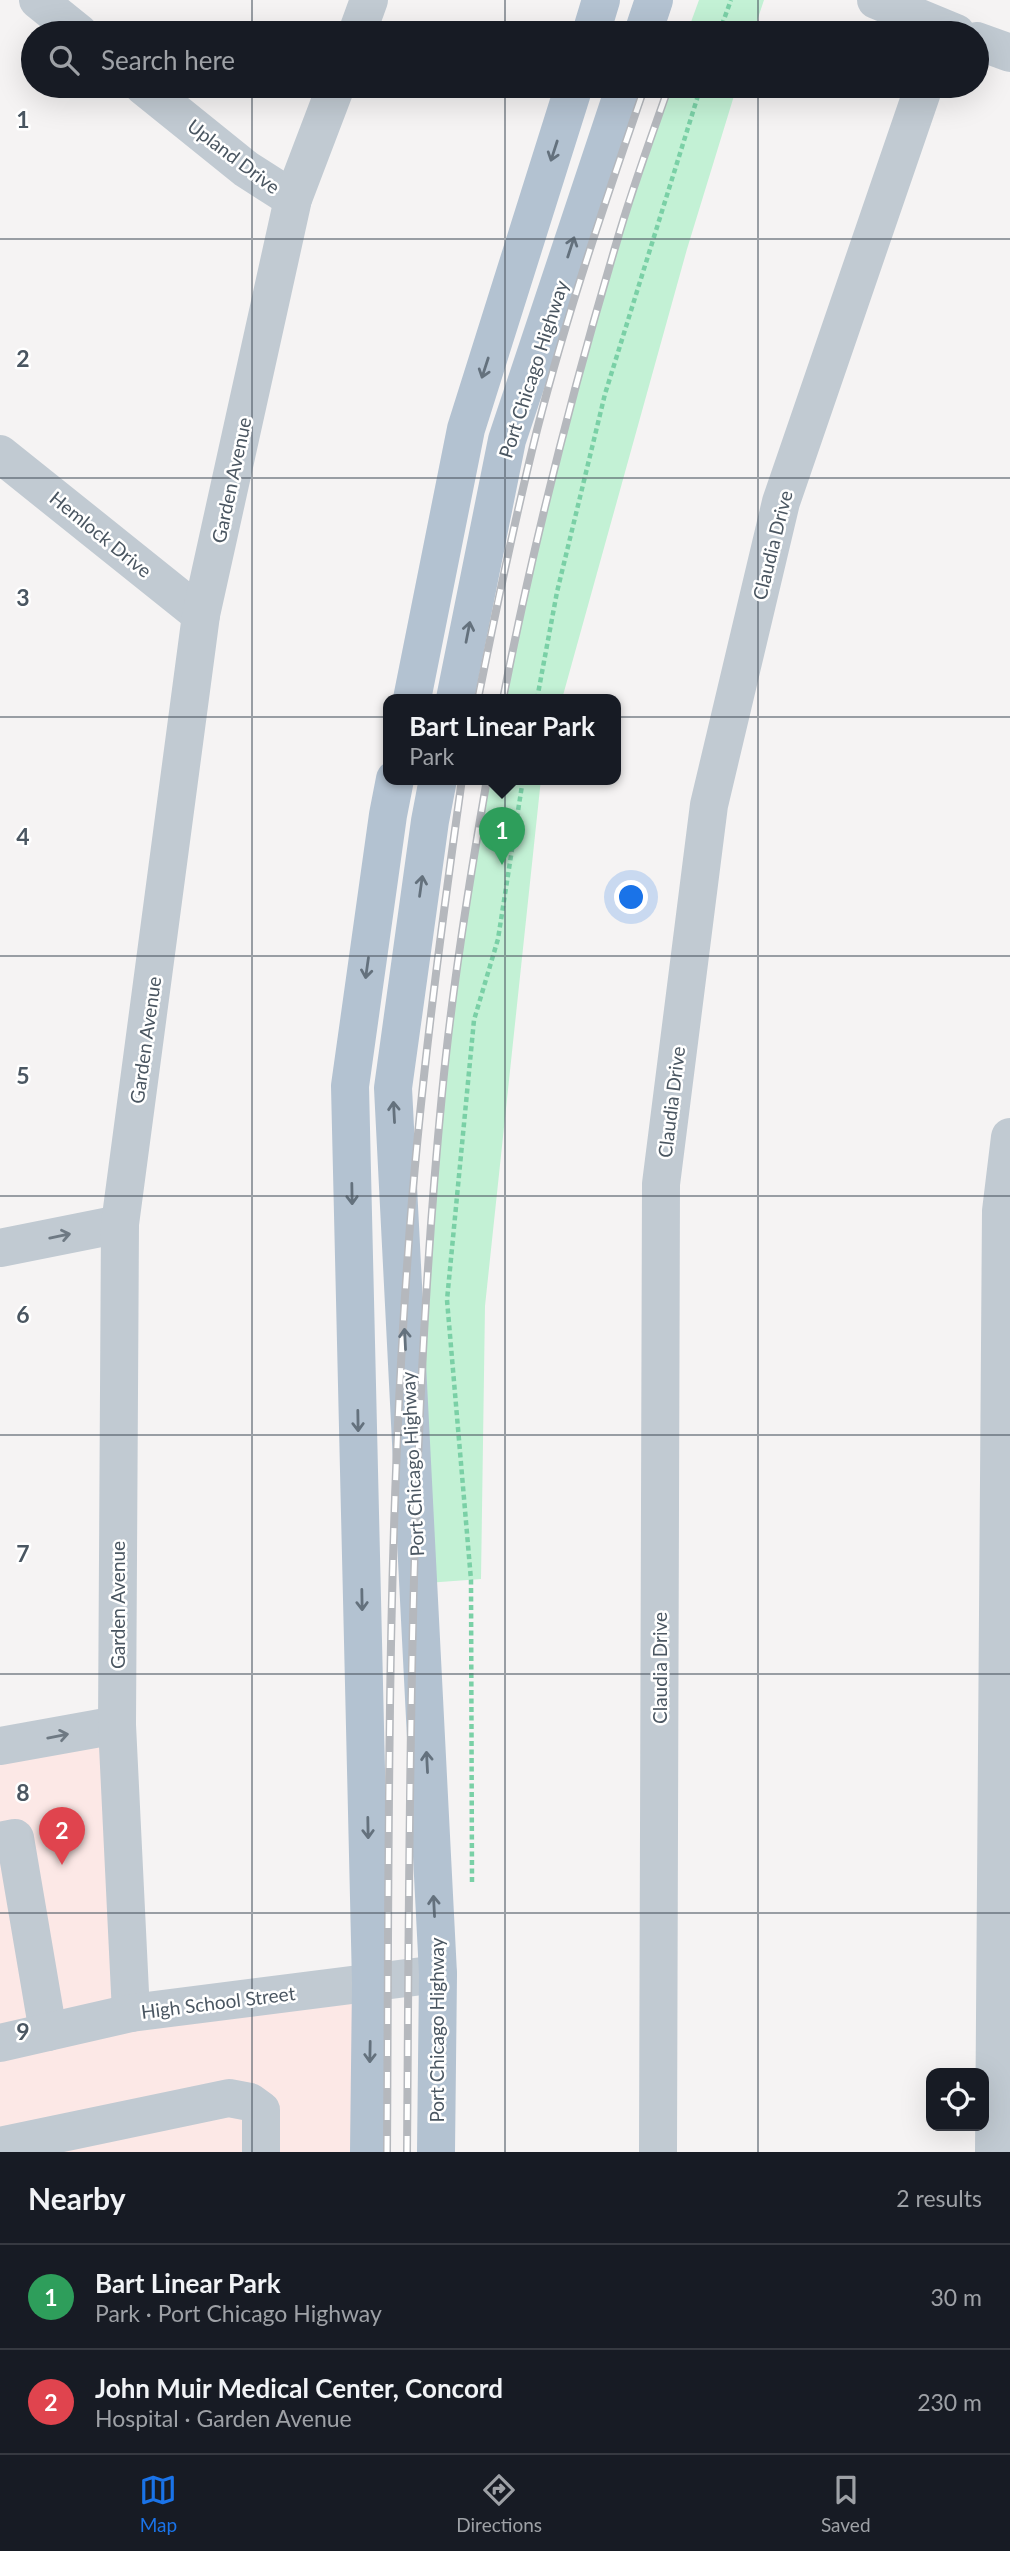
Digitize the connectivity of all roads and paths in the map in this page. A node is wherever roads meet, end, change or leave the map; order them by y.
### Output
1 (38, 0) edge
2 (369, 0) edge
3 (601, 0) edge
4 (654, 0) edge
5 (731, 0) edge
6 (876, 0) edge
7 (64, 21) edge
8 (361, 21) edge
9 (595, 21) edge
10 (647, 21) edge
11 (723, 21) edge
12 (937, 21) edge
13 (989, 43) edge
14 (1010, 53) edge
15 (158, 98) edge
16 (331, 98) edge
17 (570, 98) edge
18 (621, 98) edge
19 (697, 98) edge
20 (919, 98) edge
21 (293, 199) junction
22 (0, 454) edge
23 (201, 615) junction
24 (413, 694) edge
25 (456, 694) edge
26 (538, 694) edge
27 (395, 785) edge
28 (437, 785) edge
29 (522, 785) edge
30 (1010, 1137) edge
31 (120, 1224) junction
32 (0, 1248) edge
33 (117, 1725) junction
34 (0, 1746) edge
35 (0, 1841) edge
36 (472, 1886) dead end
37 (438, 1974) junction
38 (371, 1983) junction
39 (131, 2013) junction
40 (48, 2032) junction
41 (0, 2043) edge
42 (78, 2141) edge
43 (0, 2146) edge
44 (261, 2152) edge
45 (369, 2152) edge
46 (436, 2152) edge
47 (658, 2152) edge
48 (995, 2152) edge

1 - 7 street
2 - 8 street
3 - 9 main road
4 - 10 main road
5 - 11 path
6 - 12 street
13 - 14 street
15 - 21 street, Upland Drive
16 - 21 street, Garden Avenue
17 -> 24 main road
25 -> 18 main road, Port Chicago Highway
19 - 26 path
20 - 47 street, Claudia Drive
21 - 23 street, Garden Avenue
22 - 23 street, Hemlock Drive
23 - 31 street, Garden Avenue
27 -> 38 main road
37 -> 28 main road, Port Chicago Highway
29 - 36 path
30 - 48 street
32 -> 31 street
31 - 33 street, Garden Avenue
34 -> 33 street
33 - 39 street, Garden Avenue
35 - 40 street
37 - 38 street, High School Street
37 - 46 main road, Port Chicago Highway
38 - 39 street, High School Street
38 -> 45 main road
39 - 40 street, High School Street
40 - 41 street, High School Street
42 - 43 street
42 - 44 street

